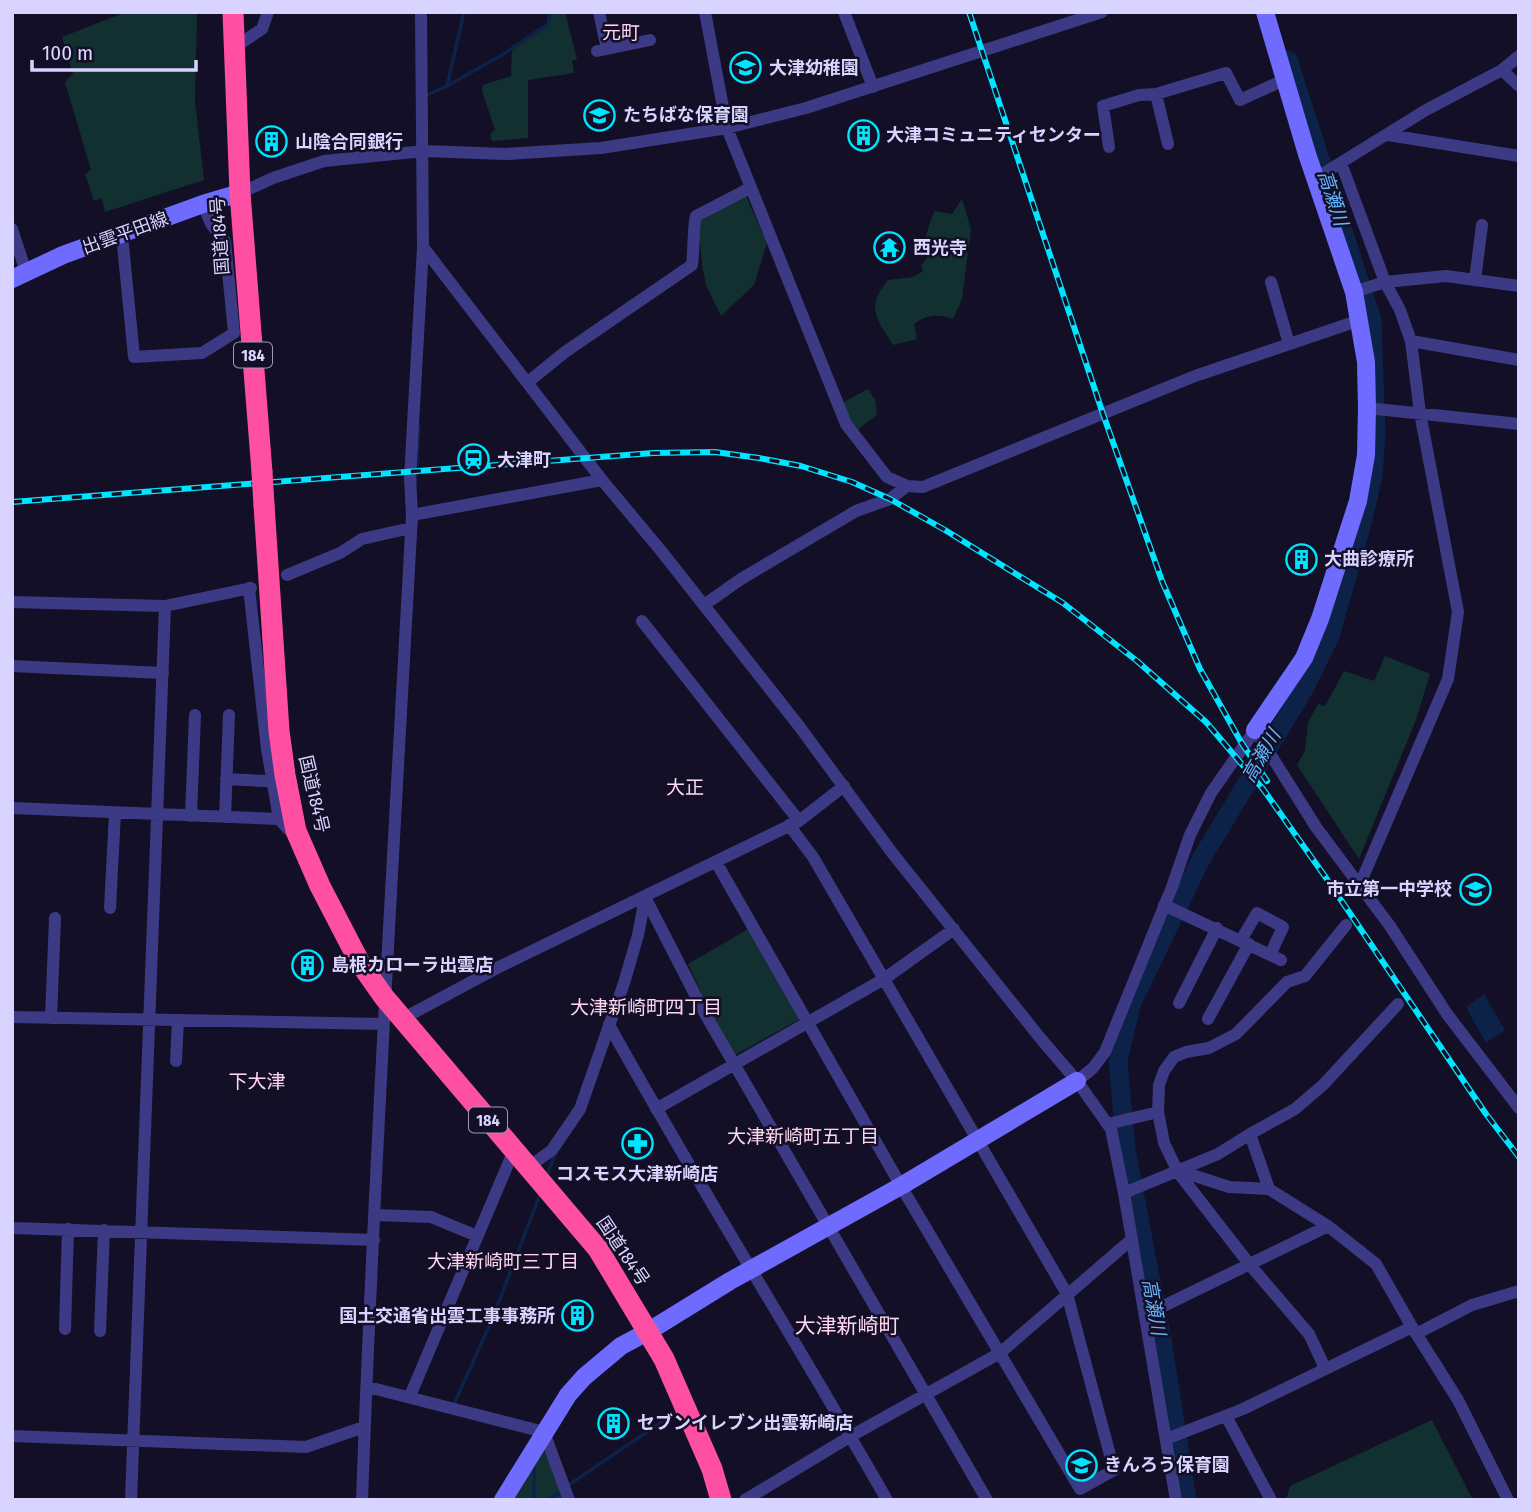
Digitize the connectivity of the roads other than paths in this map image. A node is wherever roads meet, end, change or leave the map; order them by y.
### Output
1 (233, 12) edge
2 (268, 12) edge
3 (421, 12) edge
4 (599, 12) edge
5 (705, 12) edge
6 (844, 12) edge
7 (1102, 12) edge
8 (1265, 12) edge
9 (650, 40) dead end
10 (235, 47) junction
11 (1519, 56) edge
12 (1502, 70) junction
13 (1284, 80) junction
14 (1519, 86) edge
15 (873, 87) junction
16 (1157, 94) junction
17 (727, 128) junction
18 (1388, 135) junction
19 (1168, 144) dead end
20 (1109, 147) dead end
21 (424, 150) junction
22 (1519, 156) edge
23 (1341, 163) junction
24 (1316, 178) junction
25 (750, 188) junction
26 (240, 193) junction
27 (203, 204) junction
28 (1482, 225) dead end
29 (12, 229) edge
30 (122, 235) junction
31 (424, 247) junction
32 (1519, 273) edge
33 (19, 276) edge
34 (1475, 280) junction
35 (1271, 282) dead end
36 (1385, 282) junction
37 (1519, 286) edge
38 (1354, 292) junction
39 (1360, 320) junction
40 (1411, 341) junction
41 (1289, 344) junction
42 (1519, 360) edge
43 (528, 382) junction
44 (1367, 408) junction
45 (1420, 413) junction
46 (1517, 422) edge
47 (602, 480) junction
48 (907, 486) junction
49 (411, 521) junction
50 (287, 575) dead end
51 (12, 602) edge
52 (704, 605) junction
53 (164, 606) junction
54 (642, 621) dead end
55 (12, 666) edge
56 (163, 673) junction
57 (194, 715) dead end
58 (229, 715) dead end
59 (1255, 730) junction
60 (226, 779) junction
61 (266, 781) dead end
62 (844, 786) junction
63 (12, 808) edge
64 (115, 813) junction
65 (156, 815) junction
66 (191, 816) junction
67 (225, 817) junction
68 (794, 823) junction
69 (287, 825) junction
70 (716, 862) junction
71 (1360, 884) junction
72 (646, 897) junction
73 (1164, 905) junction
74 (110, 908) dead end
75 (55, 918) dead end
76 (1346, 925) dead end
77 (1217, 928) junction
78 (954, 929) junction
79 (1245, 942) junction
80 (884, 979) junction
81 (384, 997) junction
82 (1179, 1003) dead end
83 (1398, 1004) dead end
84 (12, 1017) edge
85 (51, 1018) junction
86 (149, 1019) junction
87 (1208, 1019) dead end
88 (178, 1020) junction
89 (808, 1021) junction
90 (392, 1022) junction
91 (609, 1025) junction
92 (176, 1061) dead end
93 (734, 1063) junction
94 (1077, 1081) junction
95 (1517, 1098) edge
96 (656, 1109) junction
97 (1158, 1112) junction
98 (1108, 1124) junction
99 (1251, 1134) junction
100 (976, 1139) junction
101 (514, 1150) junction
102 (530, 1166) junction
103 (1177, 1170) junction
104 (901, 1186) junction
105 (1269, 1189) junction
106 (1124, 1193) junction
107 (375, 1215) junction
108 (829, 1226) junction
109 (1328, 1226) junction
110 (12, 1228) edge
111 (68, 1229) junction
112 (104, 1230) junction
113 (141, 1231) junction
114 (477, 1236) junction
115 (1132, 1239) junction
116 (374, 1240) junction
117 (1250, 1265) junction
118 (753, 1269) junction
119 (1519, 1291) edge
120 (1067, 1294) junction
121 (1145, 1315) junction
122 (65, 1329) dead end
123 (1414, 1330) junction
124 (100, 1331) dead end
125 (649, 1331) junction
126 (1000, 1353) junction
127 (1325, 1368) junction
128 (368, 1387) junction
129 (927, 1395) junction
130 (410, 1396) junction
131 (1226, 1416) junction
132 (365, 1427) junction
133 (544, 1432) junction
134 (12, 1436) edge
135 (851, 1436) junction
136 (133, 1439) junction
137 (1166, 1439) junction
138 (1083, 1494) edge
139 (131, 1500) edge
140 (362, 1500) edge
141 (503, 1500) edge
142 (569, 1500) edge
143 (721, 1500) edge
144 (745, 1500) edge
145 (887, 1500) edge
146 (986, 1500) edge
147 (1176, 1500) edge
148 (1271, 1500) edge
149 (1508, 1500) edge

1 - 10 highway, 国道184号 / 184
2 - 10 street
3 - 21 street
4 - 9 street
5 - 17 street
6 - 15 street
7 - 15 street
8 - 13 street
10 - 26 highway, 国道184号 / 184
11 - 12 street
12 - 14 street
12 - 18 street
13 - 16 street
13 - 24 street
15 - 17 street
16 - 19 street
16 - 20 street
17 - 21 street
17 - 25 street
18 - 22 street
18 - 23 street
21 - 26 street
21 - 31 street
23 - 24 street
23 - 36 street
24 - 38 street
25 - 43 street
25 - 48 street
26 - 27 street, 出雲平田線
26 - 69 highway, 国道184号 / 184, bridge
27 - 30 street, 出雲平田線
27 - 30 street
28 - 34 street
29 - 33 street
30 - 33 street, 出雲平田線
31 - 43 street
31 - 49 street
32 - 37 street
34 - 36 street
34 - 37 street
35 - 41 street
36 - 38 street
36 - 40 street
38 - 39 street
39 - 41 street
39 - 44 street
40 - 42 street
40 - 45 street
41 - 48 street
43 - 47 street
44 - 45 street
44 - 59 street
45 - 46 street
45 - 71 street
47 - 49 street
47 - 52 street
48 - 52 street
49 - 50 street
49 - 81 street
51 - 53 street
52 - 62 street
53 - 56 street
53 - 69 street
54 - 68 street
55 - 56 street
56 - 65 street
57 - 66 street
58 - 60 street
59 - 71 street
59 - 73 street
60 - 61 street
60 - 67 street
62 - 68 street
62 - 78 street
63 - 64 street
64 - 65 street
64 - 74 street
65 - 66 street
65 - 86 street
66 - 67 street
67 - 69 street
68 - 70 street
68 - 80 street
69 - 81 highway, 国道184号 / 184
70 - 72 street
70 - 89 street
71 - 95 street
72 - 90 street
72 - 91 street
72 - 93 street
73 - 77 street
73 - 94 street
75 - 85 street
76 - 97 street
77 - 79 street
77 - 82 street
78 - 80 street
78 - 94 street
79 - 79 street
79 - 87 street
80 - 89 street
80 - 100 street
81 - 90 highway, 国道184号 / 184
83 - 99 street
84 - 85 street
85 - 86 street
86 - 88 street
86 - 113 street
88 - 90 street
88 - 92 street
89 - 93 street
89 - 104 street
90 - 101 highway, 国道184号 / 184
90 - 107 street
91 - 96 street
91 - 102 street
93 - 96 street
93 - 108 street
94 - 98 street
94 - 100 street
96 - 118 street
97 - 98 street
97 - 103 street
98 - 106 street
99 - 103 street
99 - 105 street
100 - 104 street
100 - 120 street
101 - 102 highway, 国道184号 / 184
101 - 114 street
102 - 125 highway, 国道184号 / 184
103 - 105 street
103 - 106 street
103 - 117 street
104 - 108 street
104 - 126 street
105 - 109 street
106 - 115 street
107 - 114 street
107 - 116 street
108 - 118 street
108 - 129 street
109 - 117 street
109 - 123 street
110 - 111 street
111 - 112 street
111 - 122 street
112 - 113 street
112 - 124 street
113 - 116 street
113 - 136 street
114 - 130 street
115 - 120 street
115 - 121 street
116 - 128 street
117 - 121 street
117 - 127 street
118 - 125 street
118 - 135 street
119 - 123 street
120 - 126 street
120 - 138 street
121 - 137 street
123 - 127 street
123 - 149 street
125 - 133 street
125 - 143 highway, 国道184号 / 184
126 - 129 street
126 - 138 street
127 - 131 street
128 - 130 street
128 - 132 street
129 - 135 street
129 - 146 street
130 - 133 street
131 - 137 street
131 - 148 street
132 - 136 street
132 - 140 street
133 - 141 street
133 - 142 street
134 - 136 street
135 - 144 street
135 - 145 street
136 - 139 street
137 - 147 street

